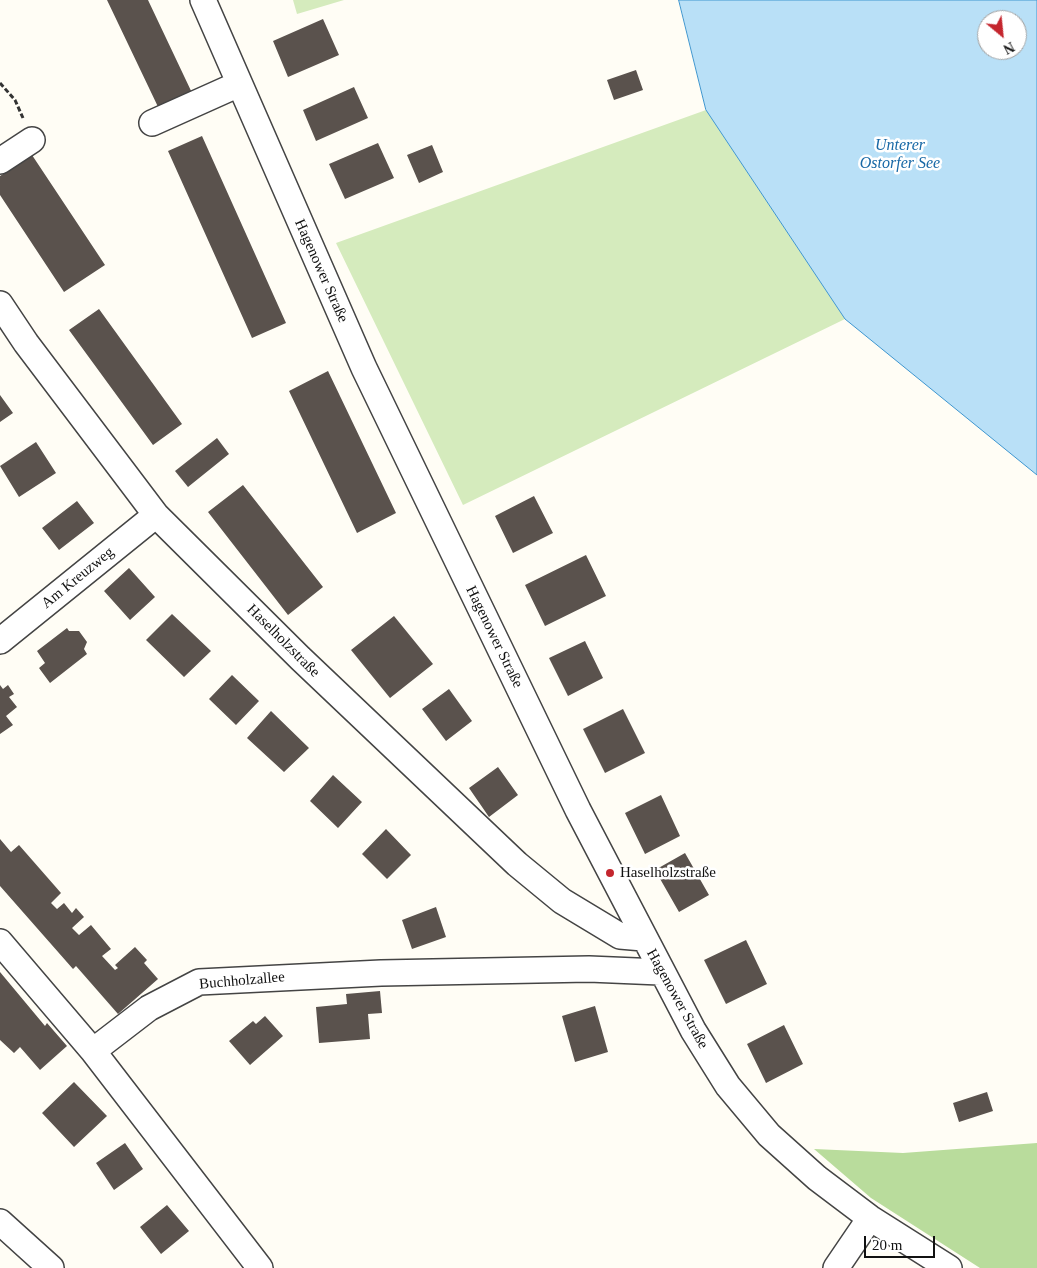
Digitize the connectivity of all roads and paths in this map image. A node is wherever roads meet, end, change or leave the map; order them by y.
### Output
1 (203, 0) edge
2 (0, 83) edge
3 (239, 84) junction
4 (152, 123) dead end
5 (32, 140) joint
6 (0, 161) edge
7 (0, 304) edge
8 (156, 515) junction
9 (0, 641) edge
10 (643, 938) junction
11 (0, 942) edge
12 (660, 972) junction
13 (94, 1051) junction
14 (870, 1218) junction
15 (0, 1222) edge
16 (52, 1268) edge
17 (260, 1268) edge
18 (836, 1268) edge
19 (949, 1268) edge

1 - 3 street, Hagenower Straße
2 - 5 path
3 - 4 street
3 - 10 street, Hagenower Straße
5 - 6 street
7 - 8 street, Haselholzstraße
8 - 9 street, Am Kreuzweg
8 - 10 street, Haselholzstraße
10 - 12 street, Hagenower Straße
11 - 13 street
12 - 13 street, Buchholzallee
12 - 14 street, Hagenower Straße
13 - 17 street
14 - 18 street
14 - 19 street, Hagenower Straße
15 - 16 street

